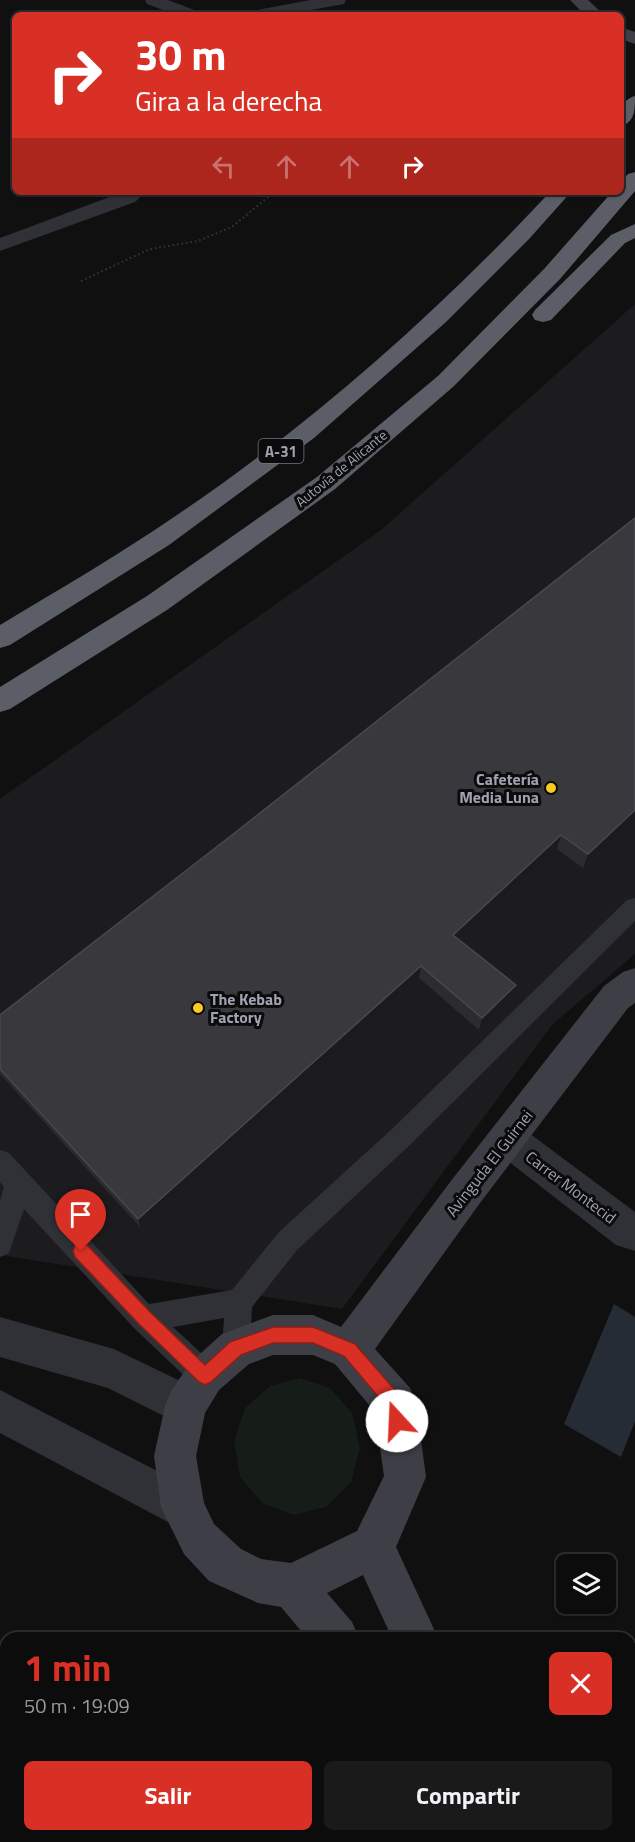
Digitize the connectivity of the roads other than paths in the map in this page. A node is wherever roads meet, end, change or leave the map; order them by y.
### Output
1 (153, 0) edge
2 (338, 0) edge
3 (578, 0) edge
4 (183, 12) edge
5 (273, 12) edge
6 (592, 12) edge
7 (635, 102) edge
8 (624, 116) edge
9 (635, 178) edge
10 (624, 191) edge
11 (132, 195) edge
12 (558, 195) edge
13 (620, 195) edge
14 (635, 230) edge
15 (0, 245) edge
16 (529, 329) dead end
17 (506, 352) dead end
18 (446, 381) junction
19 (0, 638) edge
20 (0, 701) edge
21 (635, 907) edge
22 (635, 983) edge
23 (508, 1139) junction
24 (0, 1162) edge
25 (18, 1184) junction
26 (635, 1232) edge
27 (0, 1244) edge
28 (239, 1302) junction
29 (144, 1318) junction
30 (0, 1337) edge
31 (236, 1348) junction
32 (349, 1350) junction
33 (195, 1391) junction
34 (0, 1411) edge
35 (183, 1507) junction
36 (373, 1547) junction
37 (293, 1586) junction
38 (331, 1632) edge
39 (412, 1632) edge

1 - 4 street
2 - 5 street
3 - 6 street
7 - 8 highway
9 - 10 highway, Autovía de Alicante
11 - 15 street
12 - 19 highway, A-31
13 - 18 highway, Autovía de Alicante
14 - 16 highway
17 - 18 highway
18 - 20 highway, Autovía de Alicante
21 - 28 lane
22 - 23 street, Avinguda El Guirnei
23 - 26 street, Carrer Montecid
23 - 32 street, Avinguda El Guirnei
24 - 25 lane
25 - 27 lane
25 - 29 lane
28 - 29 lane
28 - 31 lane
29 - 33 lane
30 - 33 street
31 - 32 street
31 - 33 street
32 - 36 street
33 - 35 street
34 - 35 street
35 - 37 street
36 - 37 street
36 - 39 street
37 - 38 street

